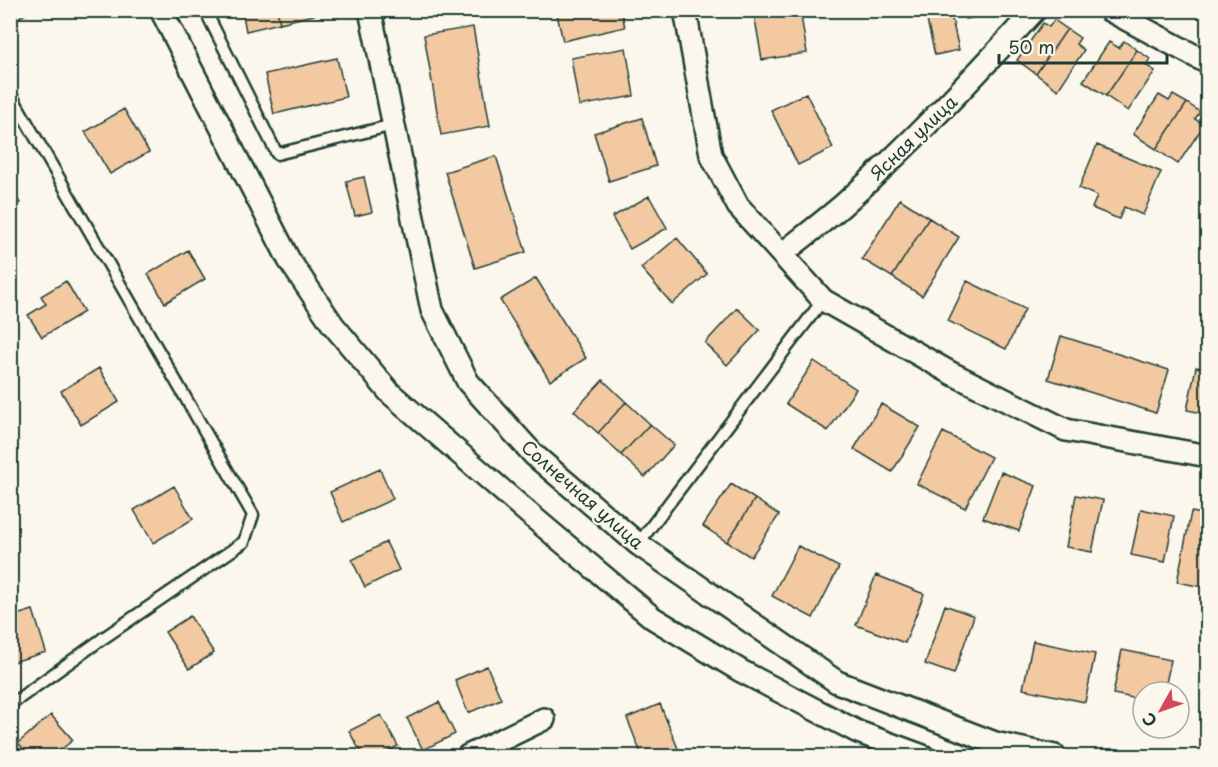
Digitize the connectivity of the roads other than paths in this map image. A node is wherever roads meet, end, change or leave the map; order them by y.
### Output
1 (161, 10) edge
2 (205, 10) edge
3 (370, 10) edge
4 (685, 10) edge
5 (1035, 10) edge
6 (1108, 10) edge
7 (1208, 63) edge
8 (10, 93) edge
9 (393, 125) junction
10 (782, 254) junction
11 (823, 300) junction
12 (1208, 456) edge
13 (638, 543) junction
14 (10, 705) edge
15 (544, 719) dead end
16 (468, 756) edge
17 (923, 756) edge
18 (1055, 756) edge

1 - 17 street
2 - 9 lane
3 - 9 street, Солнечная улица
4 - 10 street
5 - 10 street, Ясная улица
6 - 7 street
8 - 14 lane
9 - 13 street, Солнечная улица
10 - 11 street
11 - 12 street
11 - 13 lane
13 - 18 street, Солнечная улица
15 - 16 street

